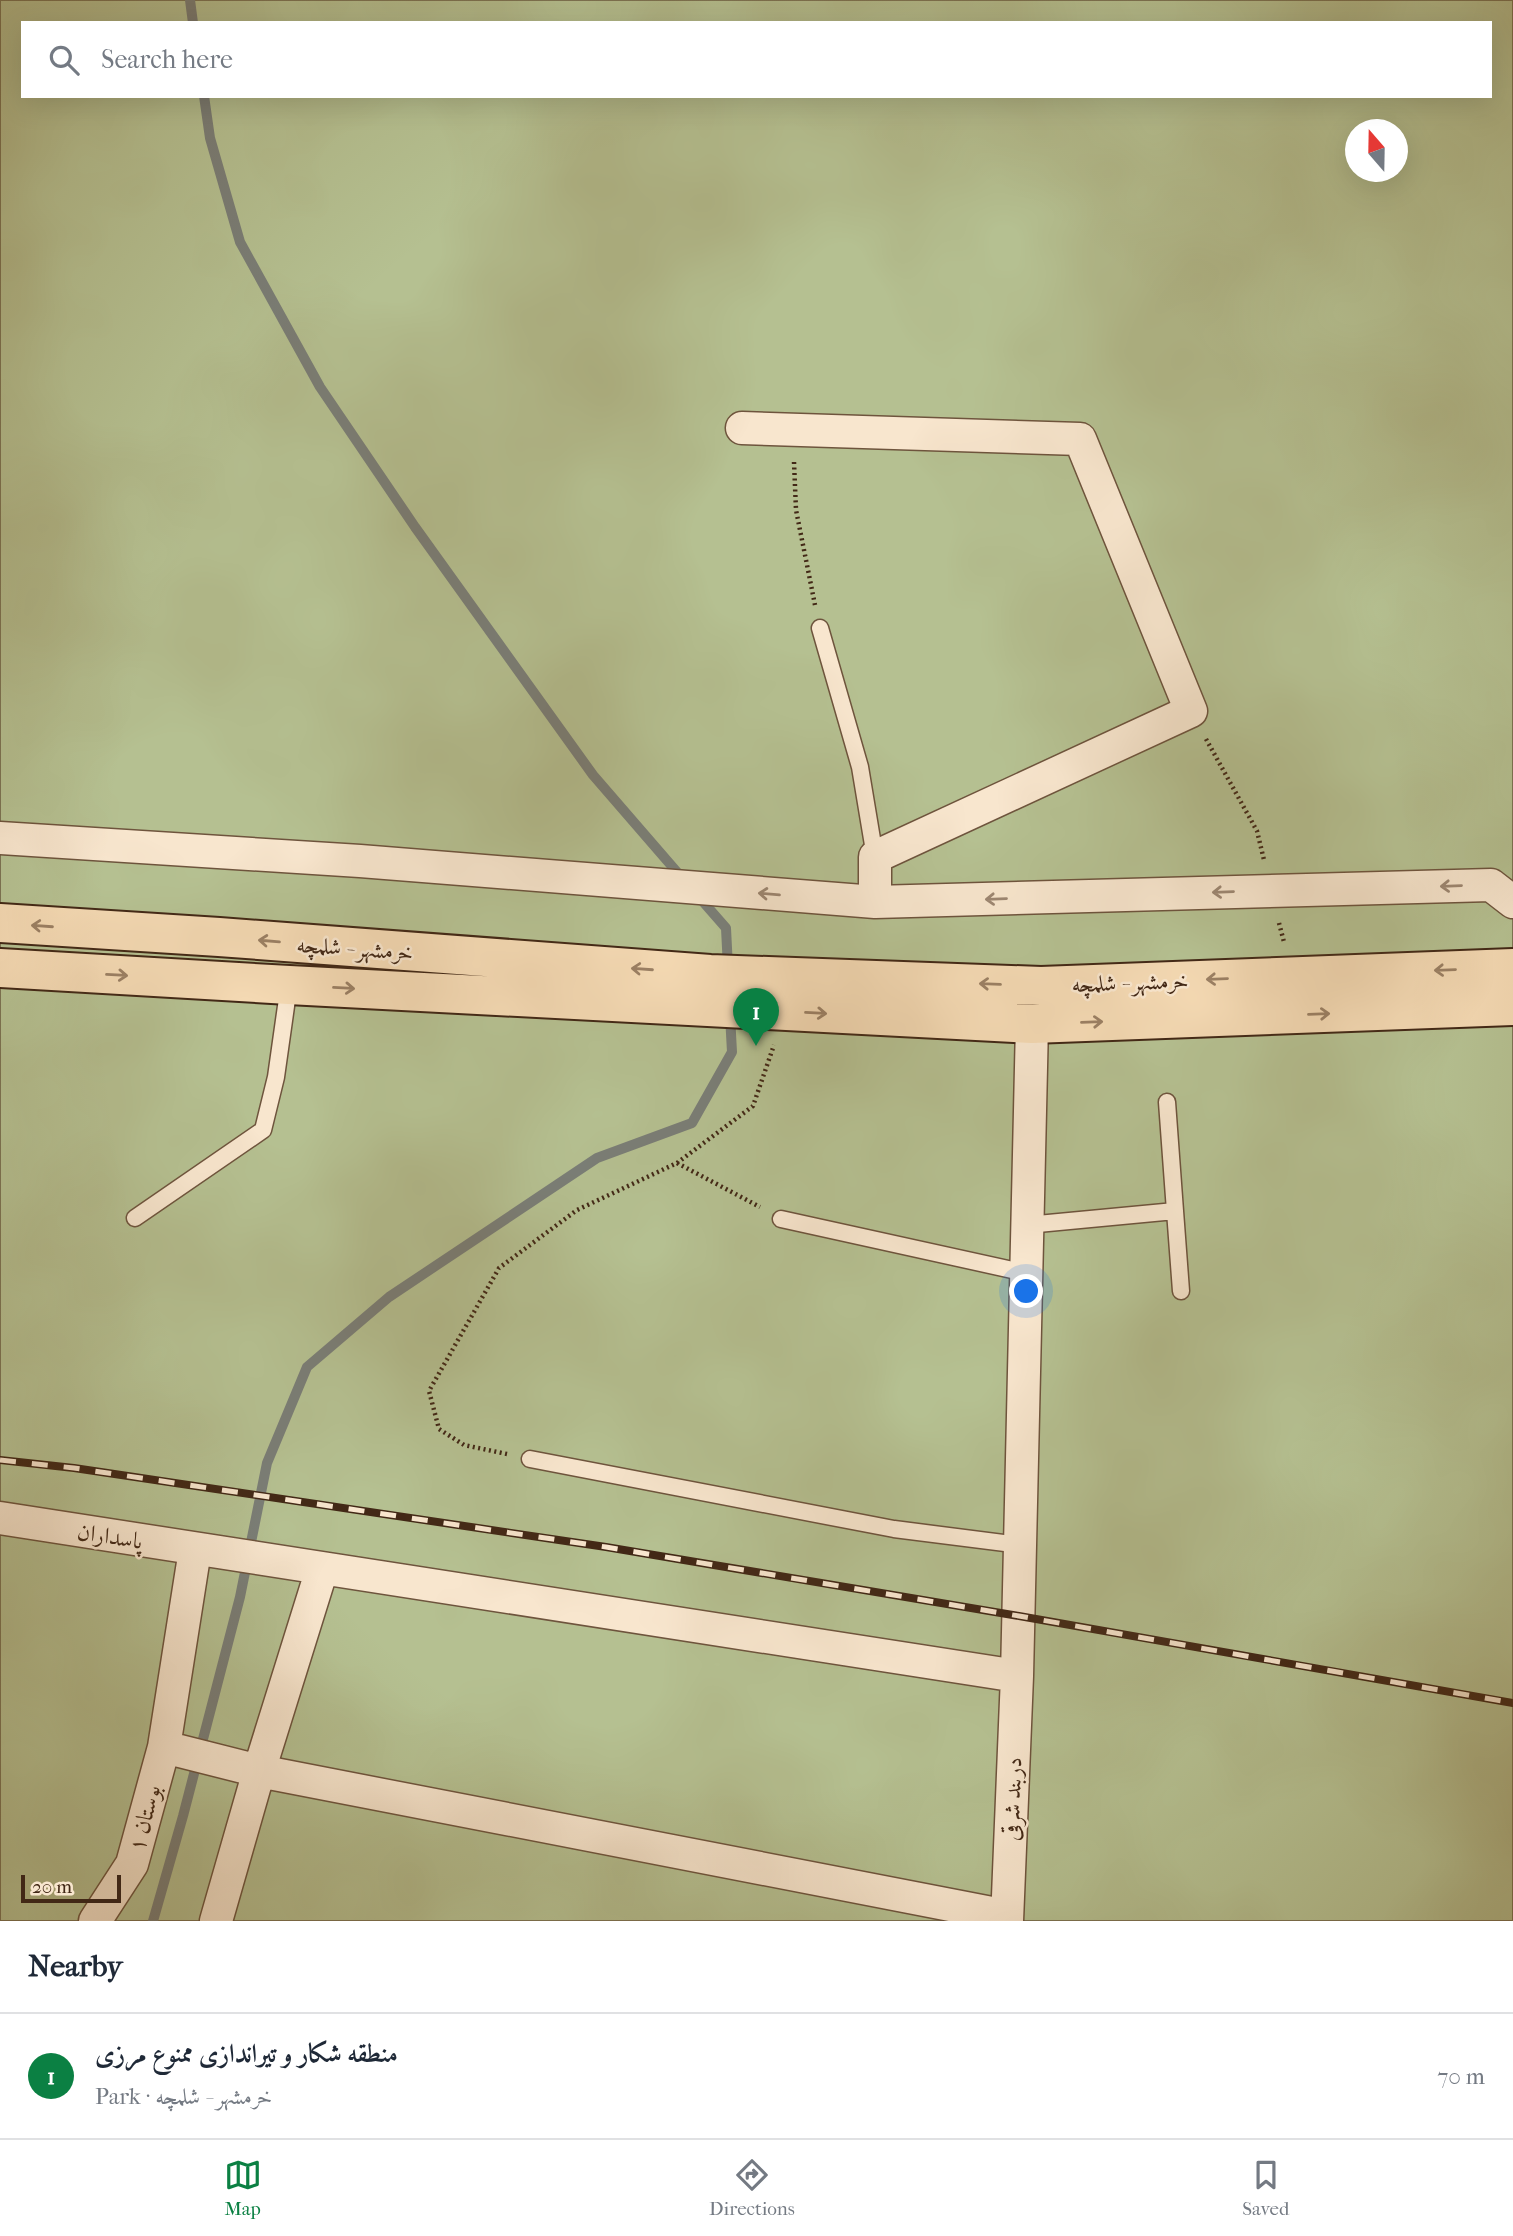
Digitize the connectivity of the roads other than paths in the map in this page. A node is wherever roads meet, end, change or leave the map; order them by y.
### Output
1 (742, 428) dead end
2 (820, 628) road end
3 (0, 838) edge
4 (875, 857) junction
5 (875, 902) junction
6 (1513, 902) edge
7 (0, 923) edge
8 (0, 968) edge
9 (1513, 968) edge
10 (289, 985) junction
11 (728, 992) junction
12 (1513, 1006) edge
13 (1031, 1024) junction
14 (1167, 1102) dead end
15 (1175, 1211) junction
16 (135, 1218) dead end
17 (781, 1219) road end
18 (1027, 1225) junction
19 (1026, 1273) junction
20 (1181, 1291) dead end
21 (530, 1458) road end
22 (0, 1518) edge
23 (1020, 1545) junction
24 (207, 1552) junction
25 (322, 1569) junction
26 (1017, 1676) junction
27 (172, 1749) junction
28 (245, 1767) junction
29 (1007, 1919) edge
30 (95, 1921) edge
31 (216, 1921) edge

1 - 4 street
2 - 4 lane
5 -> 3 street
4 - 5 street
6 -> 5 street
11 -> 7 highway, خرمشهر - شلمچه
8 -> 10 highway, خرمشهر - شلمچه
9 -> 11 highway, خرمشهر - شلمچه
10 -> 11 highway, خرمشهر - شلمچه
10 - 16 lane
11 -> 13 highway, خرمشهر - شلمچه
13 -> 12 highway, خرمشهر - شلمچه
13 - 18 street, دربند شرقی
14 - 15 lane
15 - 18 lane
15 - 20 lane
17 - 19 lane
18 - 19 street, دربند شرقی
19 - 23 street, دربند شرقی
21 - 23 lane
22 - 24 street, پاسداران
23 - 26 street, دربند شرقی
24 - 25 street, پاسداران
24 - 27 street, بوستان ۱
25 - 26 street, پاسداران
25 - 28 street
26 - 29 street, دربند شرقی
27 - 28 street
27 - 30 street, بوستان ۱
28 - 29 street
28 - 31 street

